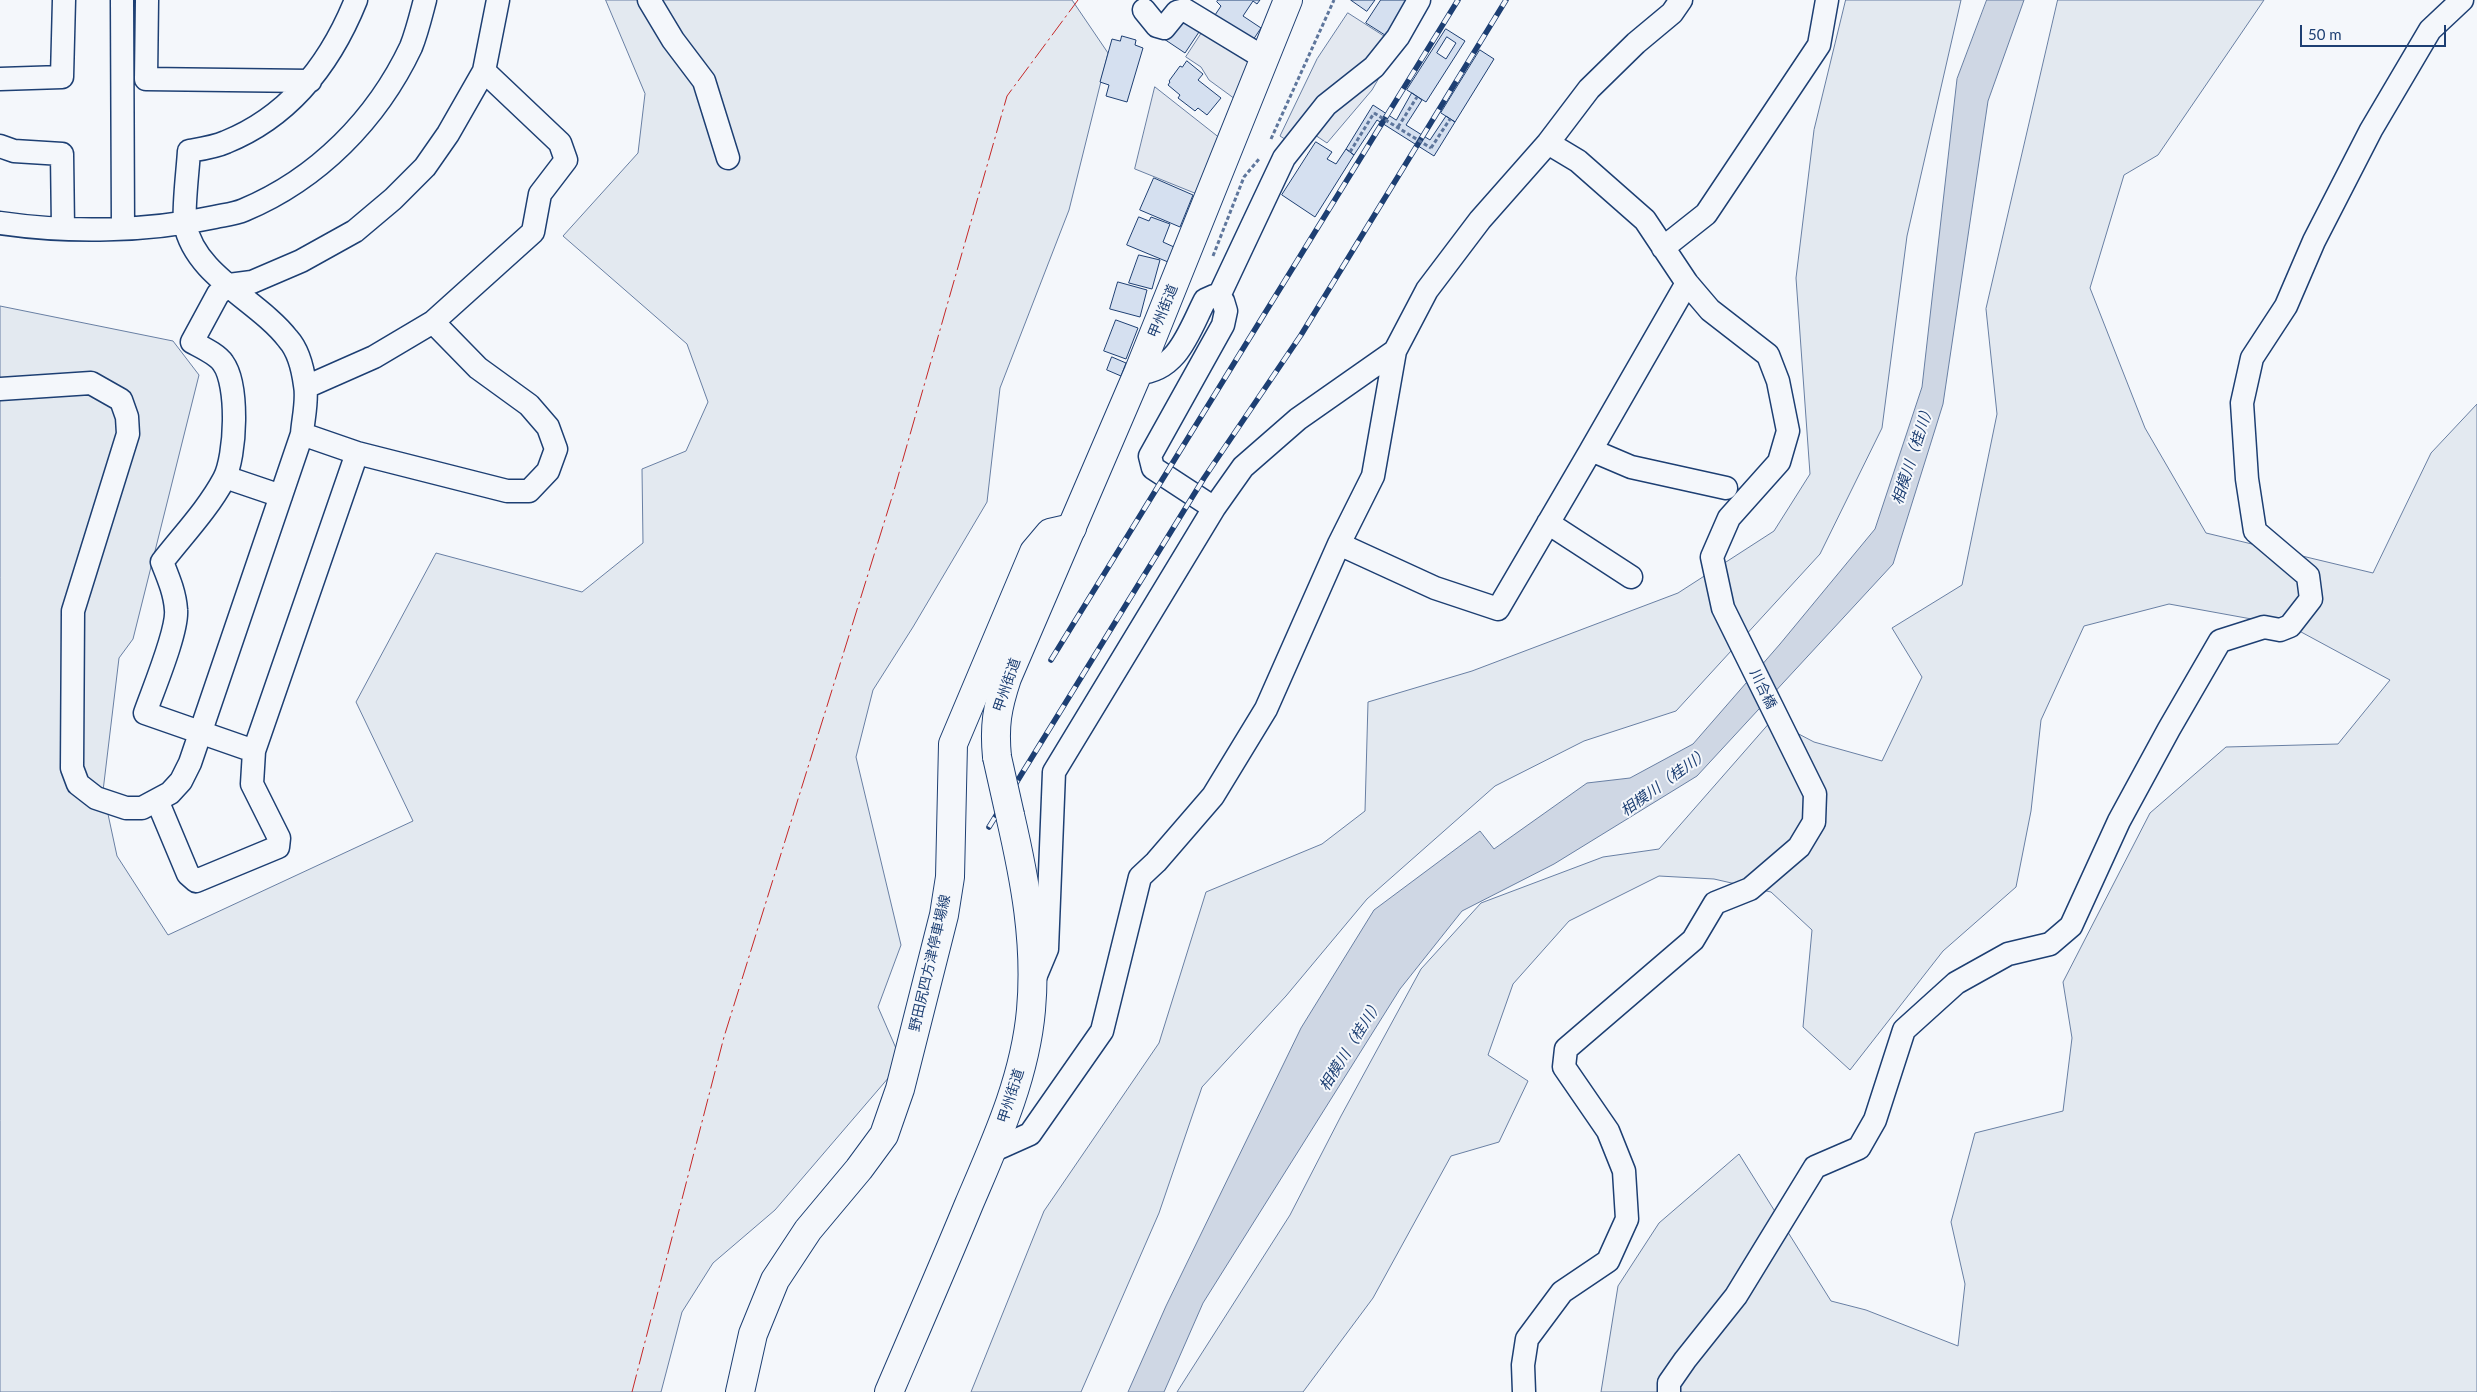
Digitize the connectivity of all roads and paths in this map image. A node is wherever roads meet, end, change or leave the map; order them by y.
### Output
1 (64, 0) edge
2 (122, 0) edge
3 (147, 0) edge
4 (356, 0) edge
5 (426, 0) edge
6 (498, 0) edge
7 (649, 0) edge
8 (1334, 0) edge
9 (1419, 0) edge
10 (1682, 0) edge
11 (1827, 0) edge
12 (2462, 0) edge
13 (1287, 1) edge
14 (1144, 10) dead end
15 (1264, 58) junction
16 (484, 71) junction
17 (0, 79) edge
18 (310, 81) junction
19 (1417, 97) dead end
20 (1450, 118) dead end
21 (1398, 127) junction
22 (1548, 144) junction
23 (0, 146) edge
24 (1267, 148) dead end
25 (1350, 152) dead end
26 (1262, 155) dead end
27 (728, 158) dead end
28 (0, 223) edge
29 (185, 224) junction
30 (63, 228) junction
31 (123, 228) junction
32 (1663, 248) junction
33 (1212, 258) dead end
34 (1687, 283) junction
35 (229, 285) junction
36 (1218, 298) junction
37 (433, 322) junction
38 (1395, 351) junction
39 (1138, 373) junction
40 (306, 387) junction
41 (0, 389) edge
42 (302, 434) junction
43 (1591, 450) junction
44 (357, 453) junction
45 (225, 478) junction
46 (1726, 488) dead end
47 (281, 496) junction
48 (1214, 508) junction
49 (1548, 523) junction
50 (1072, 528) junction
51 (1339, 544) junction
52 (1632, 576) dead end
53 (201, 732) junction
54 (254, 750) junction
55 (157, 800) junction
56 (1032, 985) junction
57 (992, 1151) junction
58 (740, 1392) edge
59 (889, 1392) edge
60 (1524, 1392) edge
61 (1669, 1392) edge

1 - 17 street
2 - 31 street
3 - 18 street
4 - 18 street
5 - 29 street
6 - 16 street
7 - 27 street
8 - 24 path
9 - 36 street
10 - 22 street
11 - 32 street
12 - 61 street
13 - 15 main road, 甲州街道
14 - 15 street
15 - 39 main road, 甲州街道
16 - 35 street
16 - 37 street
18 - 29 street
19 - 21 path
20 - 21 path, bridge
21 - 25 path, bridge
22 - 32 street, 川合橋
22 - 38 street
23 - 30 street
26 - 33 path
28 - 30 street
29 - 31 street
29 - 35 street
30 - 31 street
32 - 34 street, 川合橋
34 - 43 street
34 - 60 street, 川合橋
35 - 40 street
35 - 45 street
36 - 39 street
36 - 48 street
37 - 40 street
37 - 44 street
38 - 48 street
38 - 51 street
39 - 50 main road, 甲州街道
40 - 42 street
41 - 55 street
42 - 44 street
42 - 47 street
43 - 46 street
43 - 49 street
44 - 54 street
45 - 47 street
45 - 53 street
47 - 53 street
48 - 56 street
49 - 51 street
49 - 52 street
50 - 56 main road, 甲州街道, bridge
50 - 58 main road, 野田尻四方津停車場線
51 - 57 street
53 - 54 street
53 - 55 street
54 - 55 street
56 - 57 main road, 甲州街道
57 - 59 main road, 甲州街道

